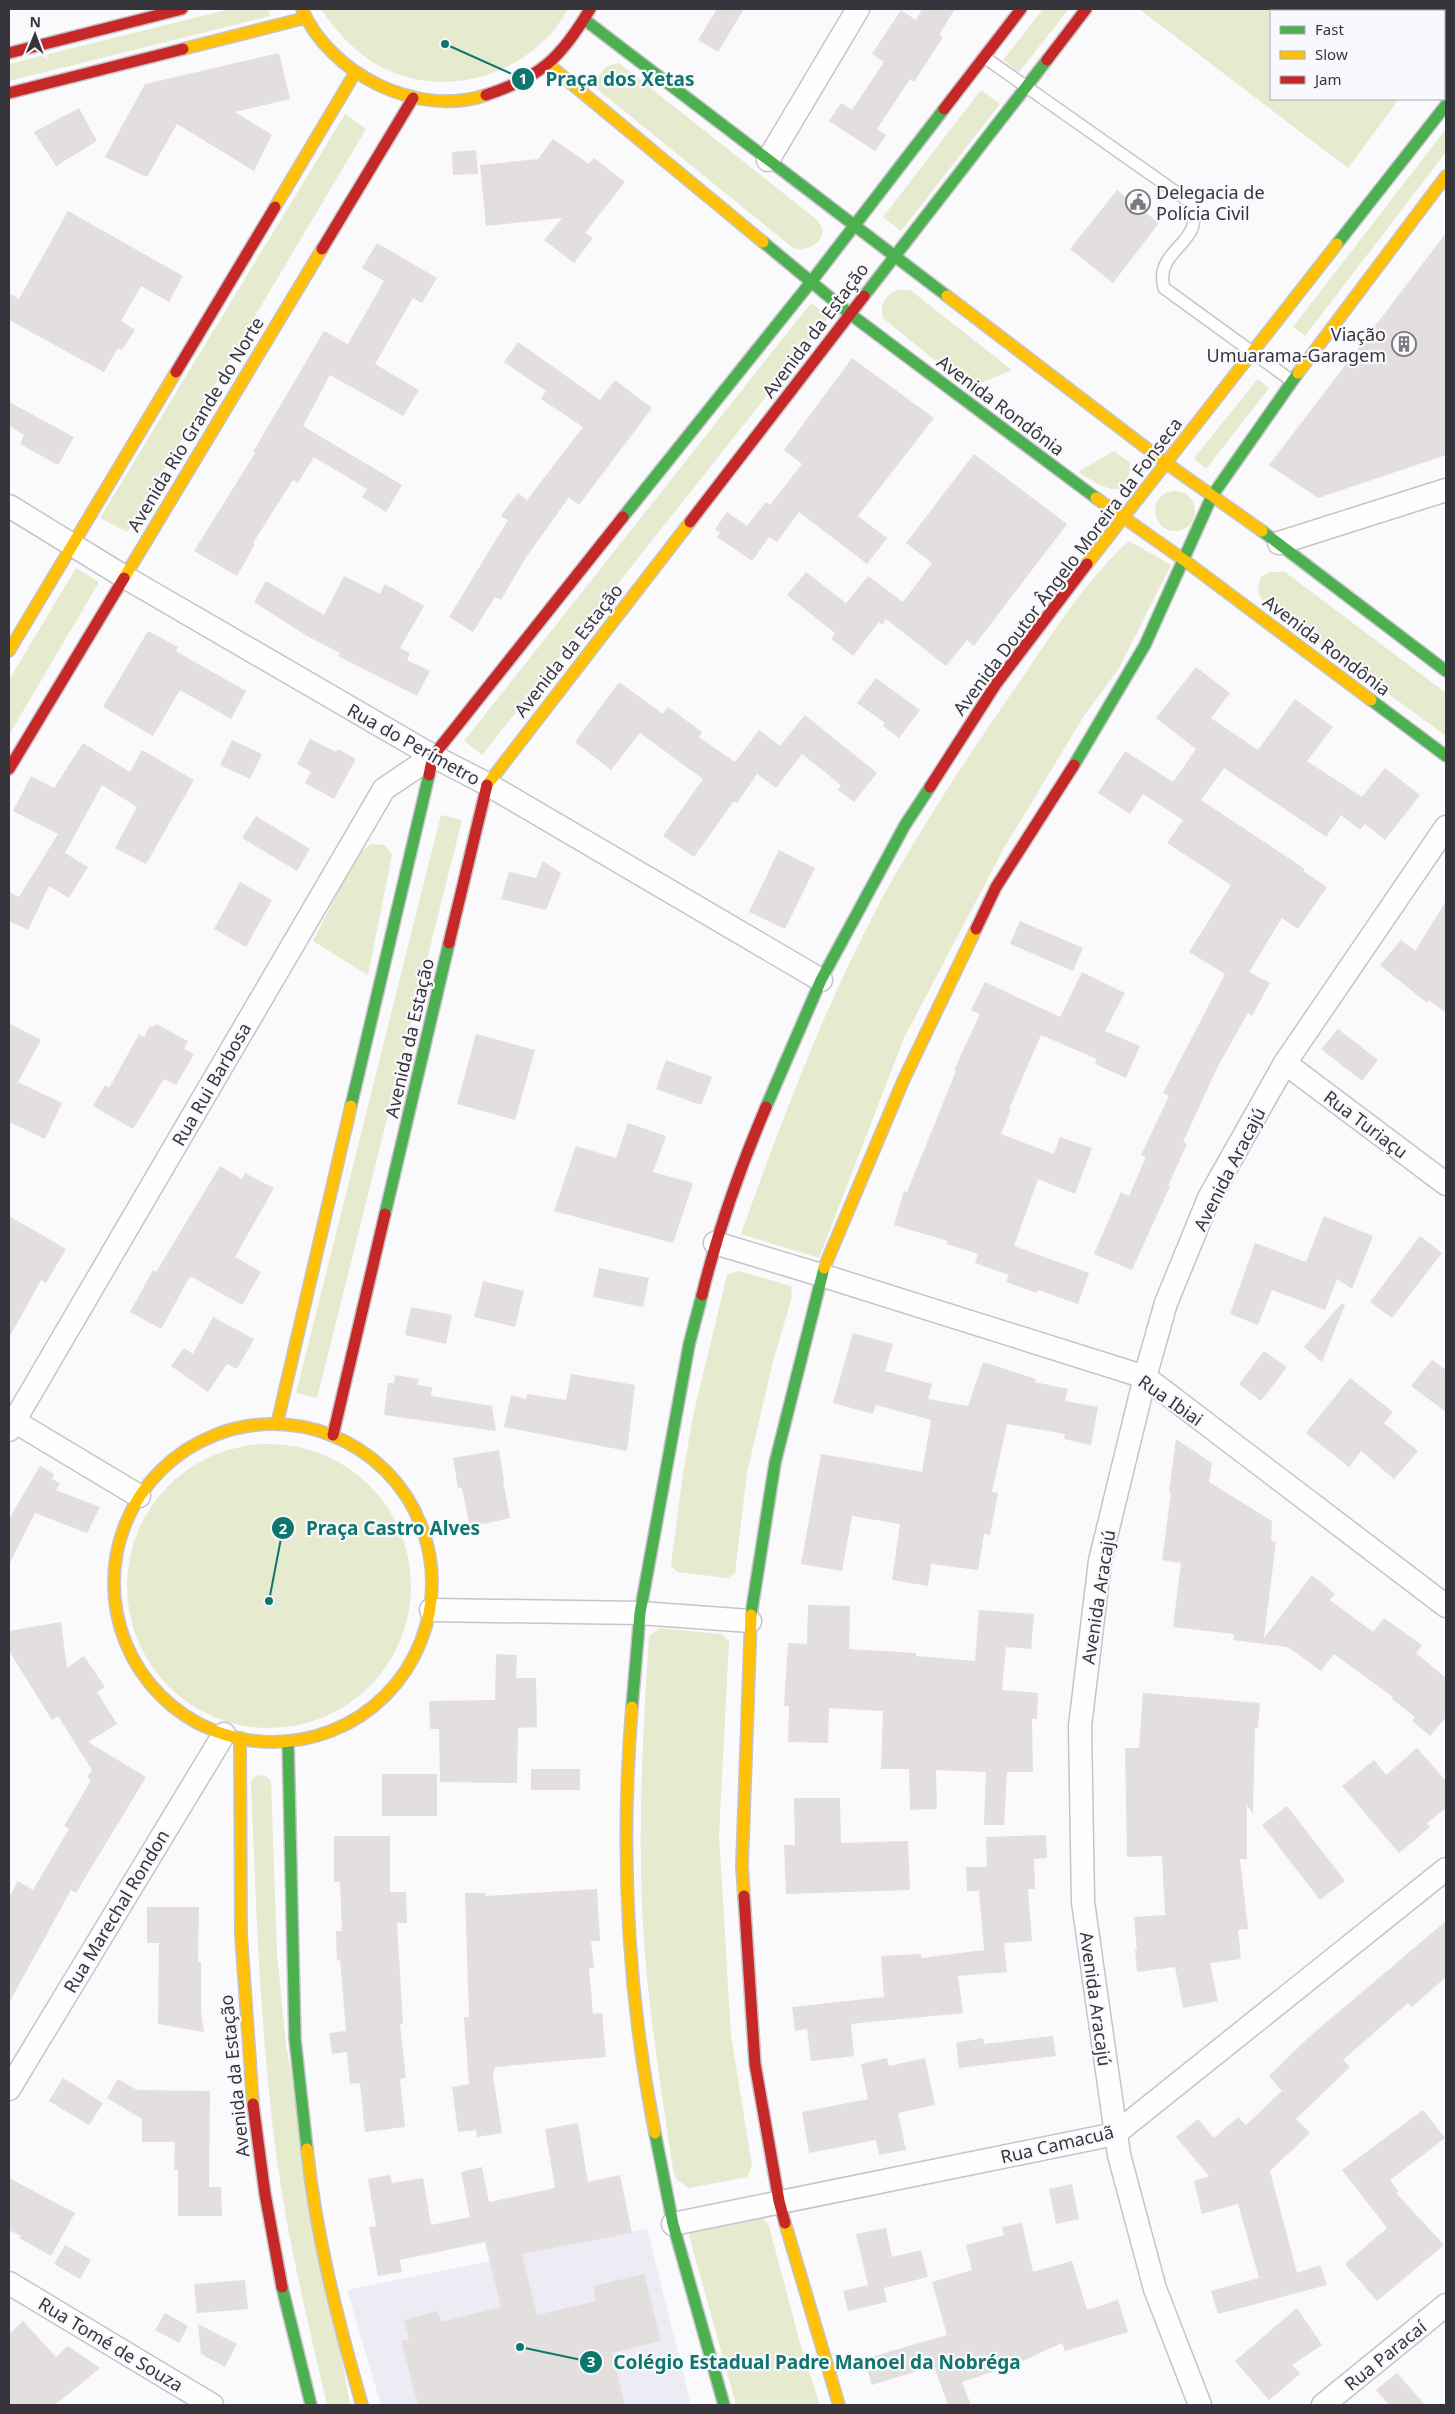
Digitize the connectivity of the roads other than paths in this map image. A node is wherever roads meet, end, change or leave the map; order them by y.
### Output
1 (182, 9) edge
2 (590, 9) edge
3 (858, 9) edge
4 (1021, 9) edge
5 (1086, 9) edge
6 (303, 13) edge
7 (585, 20) junction
8 (9, 53) edge
9 (984, 57) junction
10 (548, 65) junction
11 (355, 73) junction
12 (1026, 86) junction
13 (9, 93) edge
14 (413, 98) junction
15 (1446, 105) edge
16 (768, 160) junction
17 (1446, 176) edge
18 (854, 227) junction
19 (893, 257) junction
20 (811, 282) junction
21 (850, 314) junction
22 (1252, 353) junction
23 (1292, 381) junction
24 (1166, 463) junction
25 (1446, 490) edge
26 (1212, 496) junction
27 (9, 506) edge
28 (1122, 518) junction
29 (1279, 543) junction
30 (72, 545) junction
31 (1184, 560) junction
32 (123, 576) junction
33 (9, 651) edge
34 (1446, 671) edge
35 (433, 756) junction
36 (1446, 756) edge
37 (9, 769) edge
38 (487, 784) junction
39 (1446, 828) edge
40 (821, 980) junction
41 (1285, 1064) junction
42 (1446, 1184) edge
43 (715, 1243) junction
44 (821, 1274) junction
45 (1144, 1377) junction
46 (10, 1423) edge
47 (277, 1424) junction
48 (333, 1435) junction
49 (139, 1496) junction
50 (1446, 1606) edge
51 (431, 1610) junction
52 (640, 1613) junction
53 (750, 1621) junction
54 (232, 1736) junction
55 (288, 1741) junction
56 (1446, 1869) edge
57 (9, 2089) edge
58 (1115, 2134) junction
59 (779, 2201) junction
60 (673, 2224) junction
61 (9, 2283) edge
62 (1446, 2305) edge
63 (212, 2405) edge
64 (311, 2405) edge
65 (362, 2405) edge
66 (724, 2405) edge
67 (839, 2405) edge
68 (1200, 2405) edge
69 (1323, 2405) edge

1 - 8 street
2 - 7 street
3 - 16 street
4 - 9 street, Avenida da Estação
5 - 12 street, Avenida da Estação
6 - 11 street
6 - 13 street
7 - 10 street
7 - 16 street
9 - 12 lane
9 - 18 street, Avenida da Estação
10 - 14 street
10 - 20 street, Avenida Rondônia
11 - 14 street
11 - 30 street
12 - 19 street, Avenida da Estação
12 - 22 lane
14 - 32 street, Avenida Rio Grande do Norte
15 - 22 street, Avenida Doutor Ângelo Moreira da Fonseca
16 - 18 street
17 - 23 street
18 - 19 street
18 - 20 street, Avenida da Estação
19 - 21 street, Avenida da Estação
19 - 24 street
20 - 21 street, Avenida Rondônia
20 - 35 street, Avenida da Estação
21 - 28 street, Avenida Rondônia
21 - 38 street, Avenida da Estação
22 - 23 lane
22 - 24 street, Avenida Doutor Ângelo Moreira da Fonseca
23 - 26 street
24 - 26 street
24 - 28 street, Avenida Doutor Ângelo Moreira da Fonseca
25 - 29 street
26 - 29 street
26 - 31 street
27 - 30 street, Rua do Perímetro
28 - 31 street, Avenida Rondônia
28 - 40 street, Avenida Doutor Ângelo Moreira da Fonseca
29 - 34 street
30 - 32 street, Rua do Perímetro
30 - 33 street
31 - 36 street, Avenida Rondônia
31 - 44 street
32 - 35 street, Rua do Perímetro
32 - 37 street, Avenida Rio Grande do Norte
35 - 38 street, Rua do Perímetro
35 - 46 street, Rua Rui Barbosa
35 - 47 street, Avenida da Estação
38 - 40 street, Rua do Perímetro
38 - 48 street, Avenida da Estação
39 - 41 street, Avenida Aracajú
40 - 43 street, Avenida Doutor Ângelo Moreira da Fonseca
41 - 42 street, Rua Turiaçu
41 - 45 street, Avenida Aracajú
43 - 44 street, Rua Ibiai
43 - 52 street, Avenida Doutor Ângelo Moreira da Fonseca
44 - 45 street, Rua Ibiai
44 - 53 street
45 - 50 street, Rua Ibiai
45 - 58 street, Avenida Aracajú
46 - 49 street
47 - 48 street
47 - 49 street
48 - 51 street
49 - 54 street
51 - 52 street
51 - 55 street
52 - 53 street
52 - 60 street, Avenida Doutor Ângelo Moreira da Fonseca
53 - 59 street
54 - 55 street
54 - 57 street, Rua Marechal Rondon
54 - 64 street, Avenida da Estação
55 - 65 street
56 - 58 street, Rua Camacuã
58 - 59 street, Rua Camacuã
58 - 68 street, Avenida Aracajú
59 - 60 street, Rua Camacuã
59 - 67 street
60 - 66 street, Avenida Doutor Ângelo Moreira da Fonseca
61 - 63 street, Rua Tomé de Souza
62 - 69 street, Rua Paracaí

